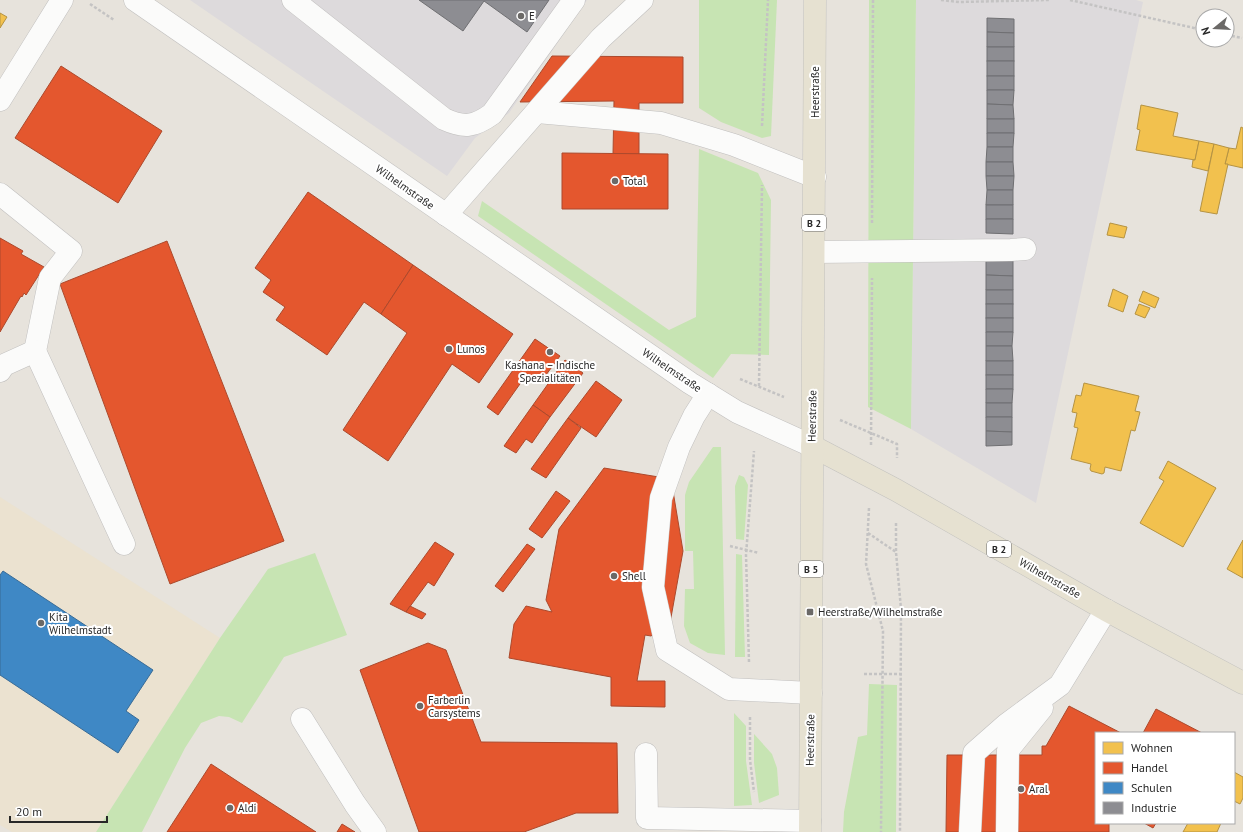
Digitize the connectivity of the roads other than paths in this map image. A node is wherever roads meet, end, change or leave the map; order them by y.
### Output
1 (62, 0) edge
2 (135, 0) edge
3 (293, 0) edge
4 (574, 0) edge
5 (642, 0) edge
6 (815, 0) edge
7 (0, 100) edge
8 (537, 112) junction
9 (815, 177) junction
10 (0, 194) edge
11 (446, 215) junction
12 (1025, 249) dead end
13 (814, 252) junction
14 (34, 351) junction
15 (0, 372) edge
16 (708, 394) junction
17 (812, 446) junction
18 (124, 544) dead end
19 (1106, 610) junction
20 (1243, 683) edge
21 (1060, 685) junction
22 (811, 693) junction
23 (302, 719) dead end
24 (646, 754) dead end
25 (810, 826) edge
26 (375, 832) edge
27 (970, 832) edge
28 (1007, 832) edge

1 - 7 street
2 - 11 street, Wilhelmstraße
3 - 4 street
5 - 8 street
6 - 9 main road, Heerstraße / B 2
8 - 9 street
8 - 11 street
9 - 13 main road, Heerstraße / B 2
10 - 14 street
11 - 16 street, Wilhelmstraße
12 - 13 street
13 - 17 main road, Heerstraße / B 2
14 - 15 street
14 - 18 street
16 - 17 street, Wilhelmstraße
16 - 22 street
17 - 19 main road, Wilhelmstraße / B 2
17 - 22 main road, Heerstraße / B 5
19 - 20 main road, Wilhelmstraße / B 2
19 - 21 street
21 - 27 street
21 - 28 street
22 - 25 main road, Heerstraße / B 5
23 - 26 street
24 - 25 street

